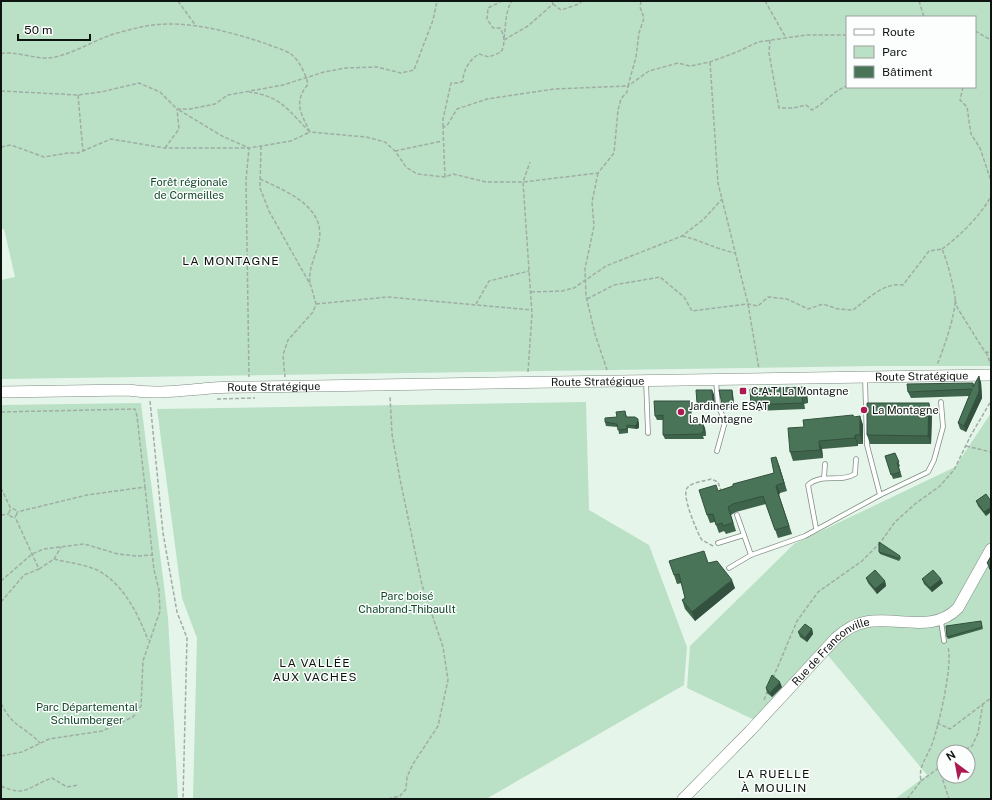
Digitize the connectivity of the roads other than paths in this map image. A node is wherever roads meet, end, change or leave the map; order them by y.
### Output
1 (991, 375) edge
2 (865, 378) junction
3 (716, 380) junction
4 (646, 381) junction
5 (1, 392) edge
6 (941, 402) dead end
7 (648, 433) dead end
8 (716, 451) dead end
9 (856, 459) dead end
10 (824, 464) dead end
11 (824, 478) junction
12 (880, 495) junction
13 (737, 515) dead end
14 (816, 528) junction
15 (744, 535) junction
16 (718, 543) road end
17 (991, 549) edge
18 (751, 555) junction
19 (729, 568) dead end
20 (941, 620) junction
21 (944, 642) road end
22 (683, 799) edge

1 - 2 street, Route Stratégique
2 - 3 street, Route Stratégique
2 - 12 lane
3 - 4 street, Route Stratégique
3 - 8 lane
4 - 5 street, Route Stratégique
4 - 7 lane
6 - 12 lane
9 - 11 lane
10 - 11 lane
11 - 14 lane
12 - 14 lane
13 - 15 lane
14 - 18 lane
15 - 16 lane
15 - 18 lane
17 - 20 street, Rue de Franconville
18 - 19 lane
20 - 21 lane
20 - 22 street, Rue de Franconville

